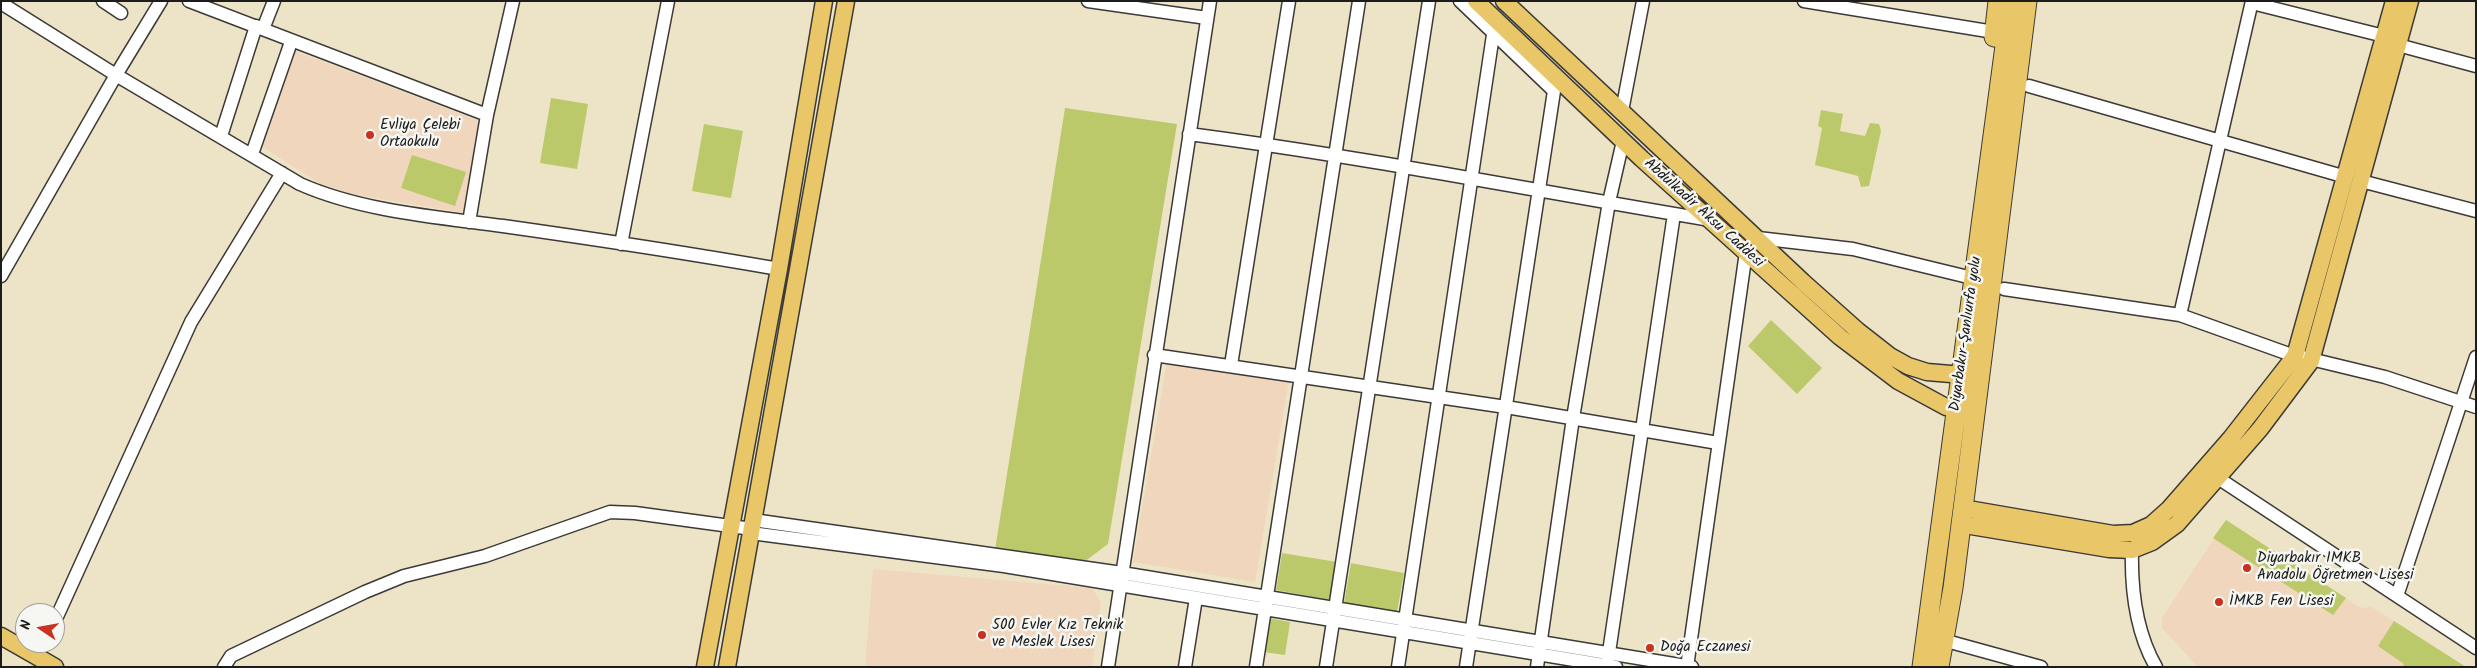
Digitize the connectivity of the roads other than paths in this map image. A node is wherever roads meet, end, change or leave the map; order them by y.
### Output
1 (103, 1) edge
2 (161, 1) edge
3 (189, 1) edge
4 (274, 1) edge
5 (512, 1) edge
6 (668, 1) edge
7 (824, 1) edge
8 (846, 1) edge
9 (1088, 1) edge
10 (1210, 1) edge
11 (1289, 1) edge
12 (1359, 1) edge
13 (1429, 1) edge
14 (1460, 1) edge
15 (1476, 1) edge
16 (1504, 1) edge
17 (1643, 1) edge
18 (1804, 1) edge
19 (1998, 1) edge
20 (2011, 1) edge
21 (2027, 1) edge
22 (2040, 1) edge
23 (2394, 1) edge
24 (2410, 1) edge
25 (2252, 2) edge
26 (1, 3) edge
27 (121, 13) dead end
28 (1207, 18) junction
29 (260, 28) junction
30 (1497, 30) junction
31 (1994, 32) junction
32 (2384, 36) junction
33 (291, 42) junction
34 (2398, 45) junction
35 (2476, 66) edge
36 (116, 75) junction
37 (2029, 86) junction
38 (1622, 111) junction
39 (487, 115) junction
40 (1188, 134) junction
41 (221, 136) junction
42 (2222, 140) junction
43 (1623, 141) junction
44 (1265, 144) junction
45 (252, 154) junction
46 (1334, 155) junction
47 (1403, 166) junction
48 (282, 173) junction
49 (1472, 177) junction
50 (2353, 179) junction
51 (1538, 189) junction
52 (1609, 202) junction
53 (2476, 211) edge
54 (1674, 214) junction
55 (1713, 220) junction
56 (469, 222) junction
57 (1758, 238) junction
58 (621, 244) junction
59 (1746, 252) junction
60 (779, 269) junction
61 (1, 276) edge
62 (1964, 276) junction
63 (2004, 289) junction
64 (2180, 315) junction
65 (1154, 355) junction
66 (2476, 357) edge
67 (2303, 358) junction
68 (1231, 365) junction
69 (1927, 372) junction
70 (1950, 374) junction
71 (1301, 376) junction
72 (1910, 387) junction
73 (1369, 388) junction
74 (1439, 398) junction
75 (2462, 402) junction
76 (1946, 406) junction
77 (1506, 407) junction
78 (2476, 407) edge
79 (1572, 418) junction
80 (1642, 428) junction
81 (1718, 443) junction
82 (2218, 478) junction
83 (1972, 518) junction
84 (731, 526) junction
85 (752, 527) junction
86 (2132, 550) junction
87 (1121, 579) junction
88 (1953, 588) junction
89 (1931, 589) junction
90 (2398, 596) junction
91 (1196, 598) junction
92 (63, 603) edge
93 (1265, 604) junction
94 (1334, 615) junction
95 (1405, 619) junction
96 (1472, 630) junction
97 (1403, 633) junction
98 (1, 636) edge
99 (1541, 640) junction
100 (1943, 640) junction
101 (15, 641) edge
102 (1469, 644) junction
103 (2476, 648) edge
104 (43, 653) edge
105 (1538, 661) edge
106 (1610, 663) edge
107 (1689, 666) edge
108 (55, 667) edge
109 (224, 667) edge
110 (705, 667) edge
111 (726, 667) edge
112 (1108, 667) edge
113 (1185, 667) edge
114 (1256, 667) edge
115 (1326, 667) edge
116 (1398, 667) edge
117 (1466, 667) edge
118 (1922, 667) edge
119 (1939, 667) edge
120 (2041, 667) edge
121 (2156, 667) edge

1 - 27 street
2 - 36 street
3 - 29 street
4 - 29 street
5 - 39 street
6 - 58 street
7 - 60 main road
8 - 85 main road
9 - 28 street
10 - 28 street
11 - 44 street
12 - 46 street
13 - 47 street
14 - 30 street
15 - 30 main road, Abdulkadir Aksu Caddesi
16 - 38 main road, Abdulkadir Aksu Caddesi
17 - 38 street
18 - 31 street
19 - 31 highway
20 - 89 highway, Diyarbakır-Şanlıurfa yolu
21 - 88 highway, Diyarbakır-Şanlıurfa yolu
22 - 37 highway
23 - 32 main road
24 - 34 main road
25 - 32 street
25 - 42 street
26 - 36 street
28 - 40 street
29 - 33 street
29 - 41 street
30 - 43 main road, Abdulkadir Aksu Caddesi
30 - 49 street
30 - 51 street
31 - 62 highway
32 - 50 main road
33 - 39 street
33 - 45 street
34 - 35 street
34 - 50 main road
36 - 41 street
36 - 61 street
37 - 42 street
37 - 63 highway
38 - 57 main road, Abdulkadir Aksu Caddesi
39 - 56 street
40 - 44 street
40 - 65 street
41 - 45 street
42 - 50 street
42 - 64 street
43 - 52 street
43 - 55 main road, Abdulkadir Aksu Caddesi
44 - 46 street
44 - 68 street
45 - 48 street
46 - 47 street
46 - 71 street
47 - 49 street
47 - 73 street
48 - 56 street
48 - 92 street
49 - 51 street
49 - 74 street
50 - 53 street
50 - 67 main road
51 - 52 street
51 - 77 street
52 - 54 street
52 - 79 street
54 - 55 street
54 - 80 street
55 - 59 main road, Abdulkadir Aksu Caddesi
56 - 58 street
57 - 62 street
57 - 69 main road, Abdulkadir Aksu Caddesi
58 - 60 street
59 - 72 main road, Abdulkadir Aksu Caddesi
59 - 81 street
60 - 84 main road
62 - 70 highway
63 - 64 street
63 - 83 highway
64 - 67 street
65 - 68 street
65 - 87 street
66 - 75 street
67 - 75 street
67 - 82 main road
67 - 83 main road
68 - 71 street
69 - 70 main road, Abdulkadir Aksu Caddesi
69 - 72 main road
70 - 76 highway
71 - 73 street
71 - 93 street
72 - 76 main road, Abdulkadir Aksu Caddesi
73 - 74 street
73 - 94 street
74 - 77 street
74 - 95 street
75 - 78 street
75 - 90 street
76 - 89 highway
77 - 79 street
77 - 96 street
79 - 80 street
79 - 99 street
80 - 81 street
80 - 106 street
81 - 107 street
82 - 86 main road
82 - 90 street
83 - 86 main road
83 - 88 highway
84 - 85 street
84 - 109 street
84 - 110 main road
85 - 87 street
85 - 111 main road
86 - 121 street
87 - 91 street
87 - 93 street
87 - 112 street
88 - 100 highway, Diyarbakır-Şanlıurfa yolu
89 - 118 highway, Diyarbakır-Şanlıurfa yolu
90 - 103 street
91 - 93 street
91 - 113 street
93 - 94 street
93 - 114 street
94 - 95 street
94 - 97 street
94 - 115 street
95 - 96 street
95 - 97 street
96 - 99 street
96 - 102 street
97 - 102 street
97 - 116 street
98 - 101 main road
99 - 105 street
99 - 106 street
100 - 119 highway, Diyarbakır-Şanlıurfa yolu
100 - 120 street
102 - 105 street
102 - 117 street
104 - 108 main road
105 - 106 street
106 - 107 street

